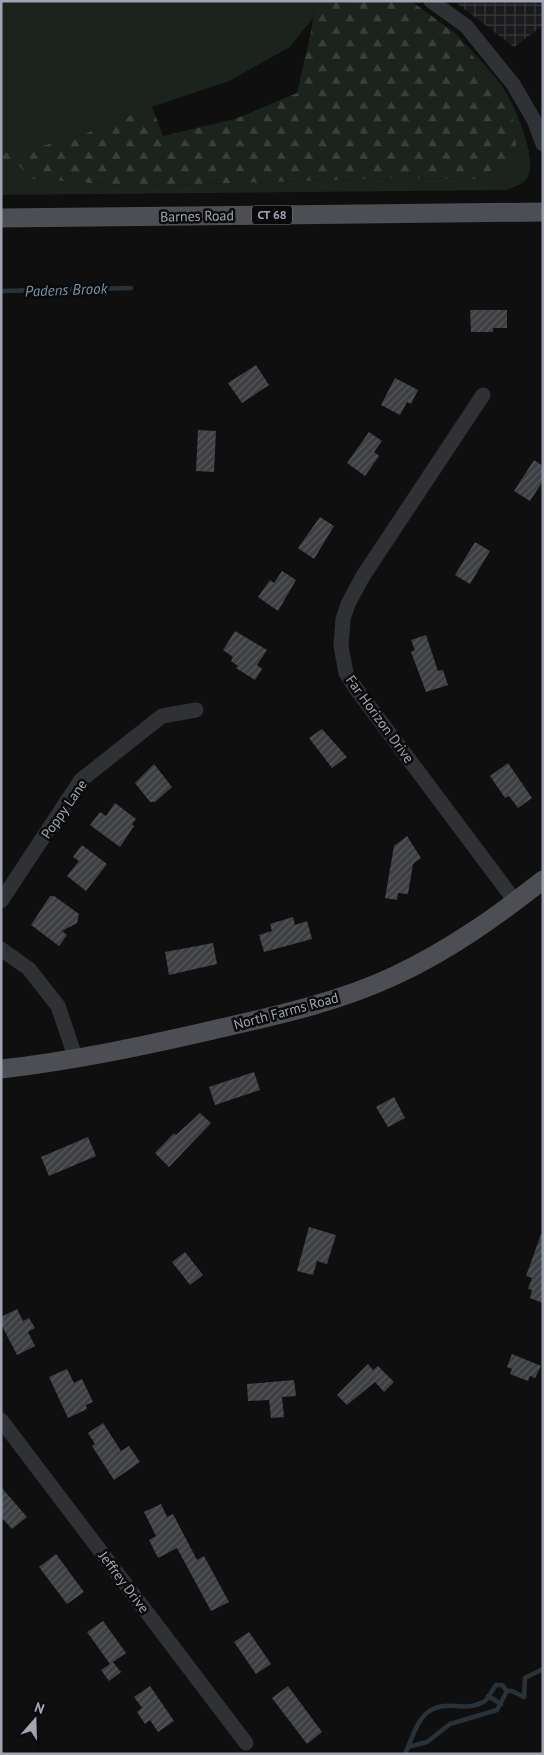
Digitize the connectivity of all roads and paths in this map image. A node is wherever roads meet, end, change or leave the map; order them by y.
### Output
1 (432, 1) edge
2 (541, 135) edge
3 (543, 212) edge
4 (1, 218) edge
5 (483, 395) dead end
6 (196, 710) dead end
7 (543, 880) edge
8 (1, 901) edge
9 (515, 902) junction
10 (1, 949) edge
11 (76, 1059) junction
12 (1, 1069) edge
13 (1, 1420) edge
14 (246, 1743) dead end

1 - 2 street
3 - 4 main road, Barnes Road / CT 68
5 - 9 street, Far Horizon Drive
6 - 8 street, Poppy Lane
7 - 9 main road, North Farms Road
9 - 11 main road, North Farms Road
10 - 11 street
11 - 12 main road, North Farms Road
13 - 14 street, Jeffrey Drive

